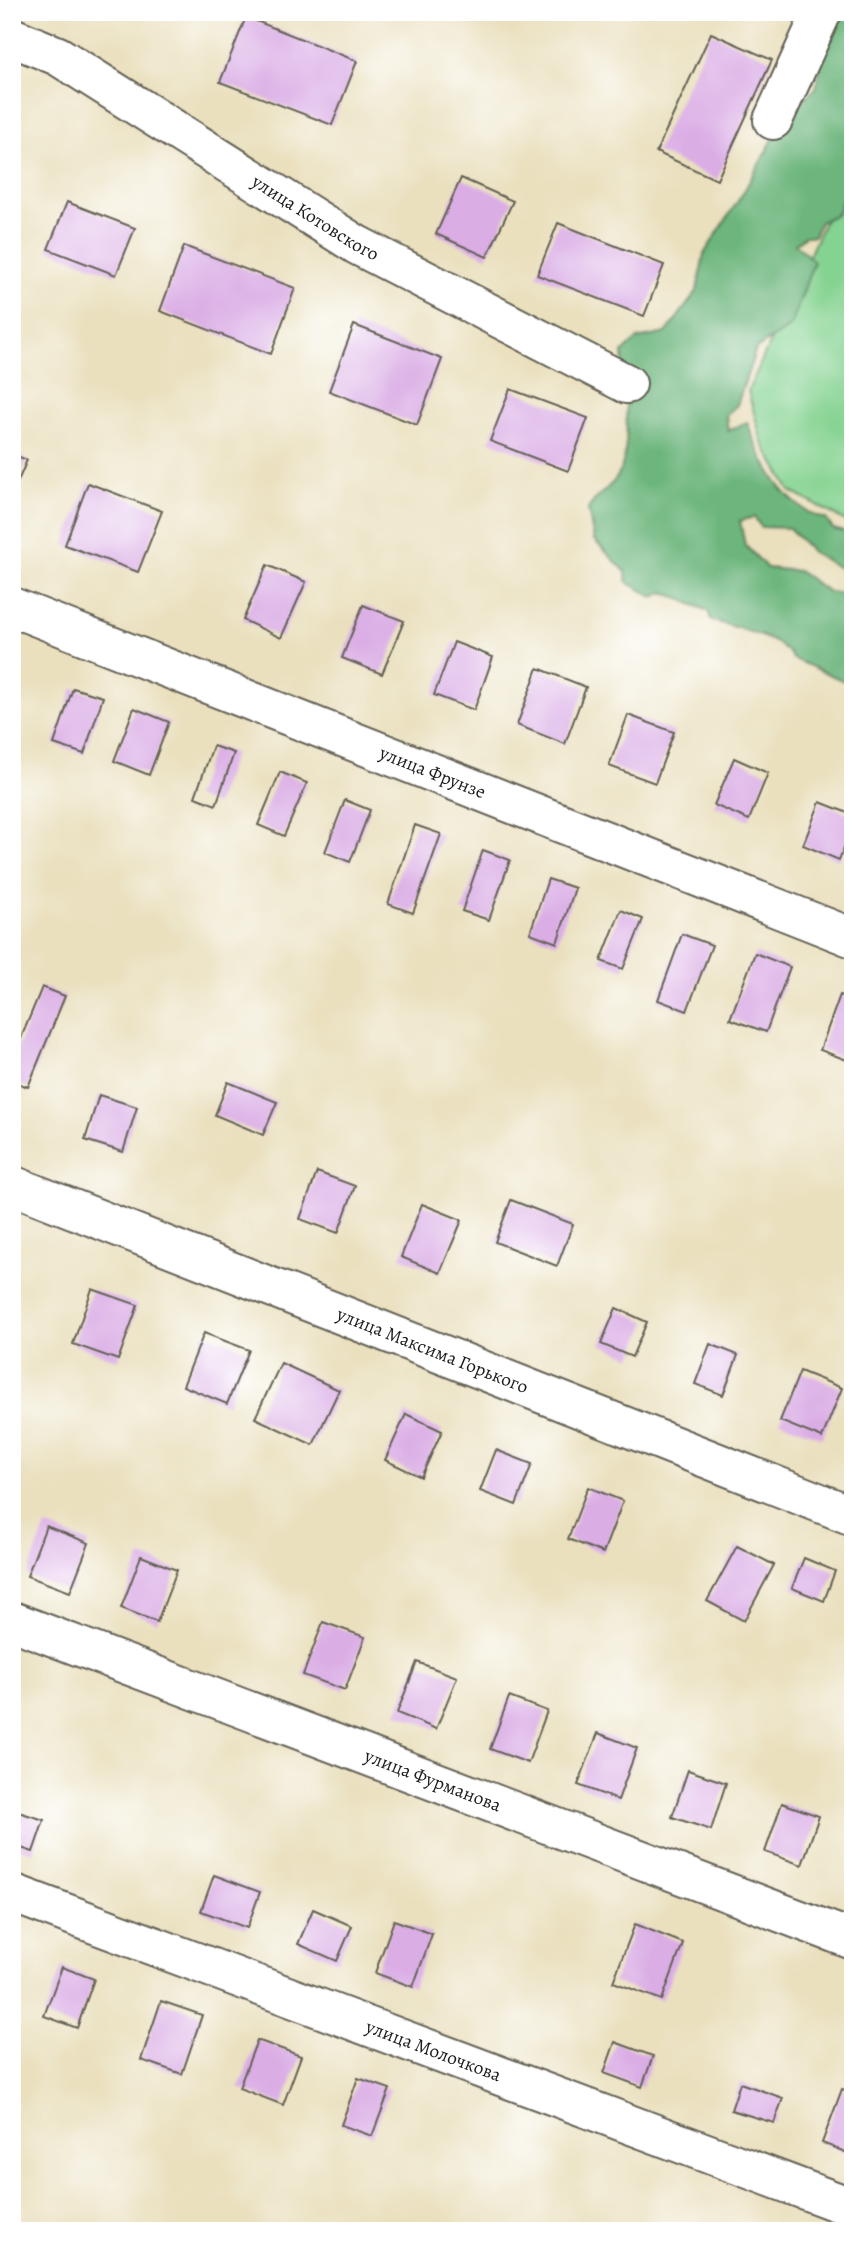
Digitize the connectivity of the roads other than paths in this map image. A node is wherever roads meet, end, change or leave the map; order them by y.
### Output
1 (822, 12) edge
2 (12, 37) edge
3 (774, 120) dead end
4 (627, 384) dead end
5 (12, 607) edge
6 (853, 938) edge
7 (12, 1185) edge
8 (853, 1516) edge
9 (12, 1621) edge
10 (12, 1893) edge
11 (853, 1940) edge
12 (853, 2208) edge

1 - 3 street
2 - 4 street, улица Котовского
5 - 6 street, улица Фрунзе
7 - 8 street, улица Максима Горького
9 - 11 street, улица Фурманова
10 - 12 street, улица Молочкова

